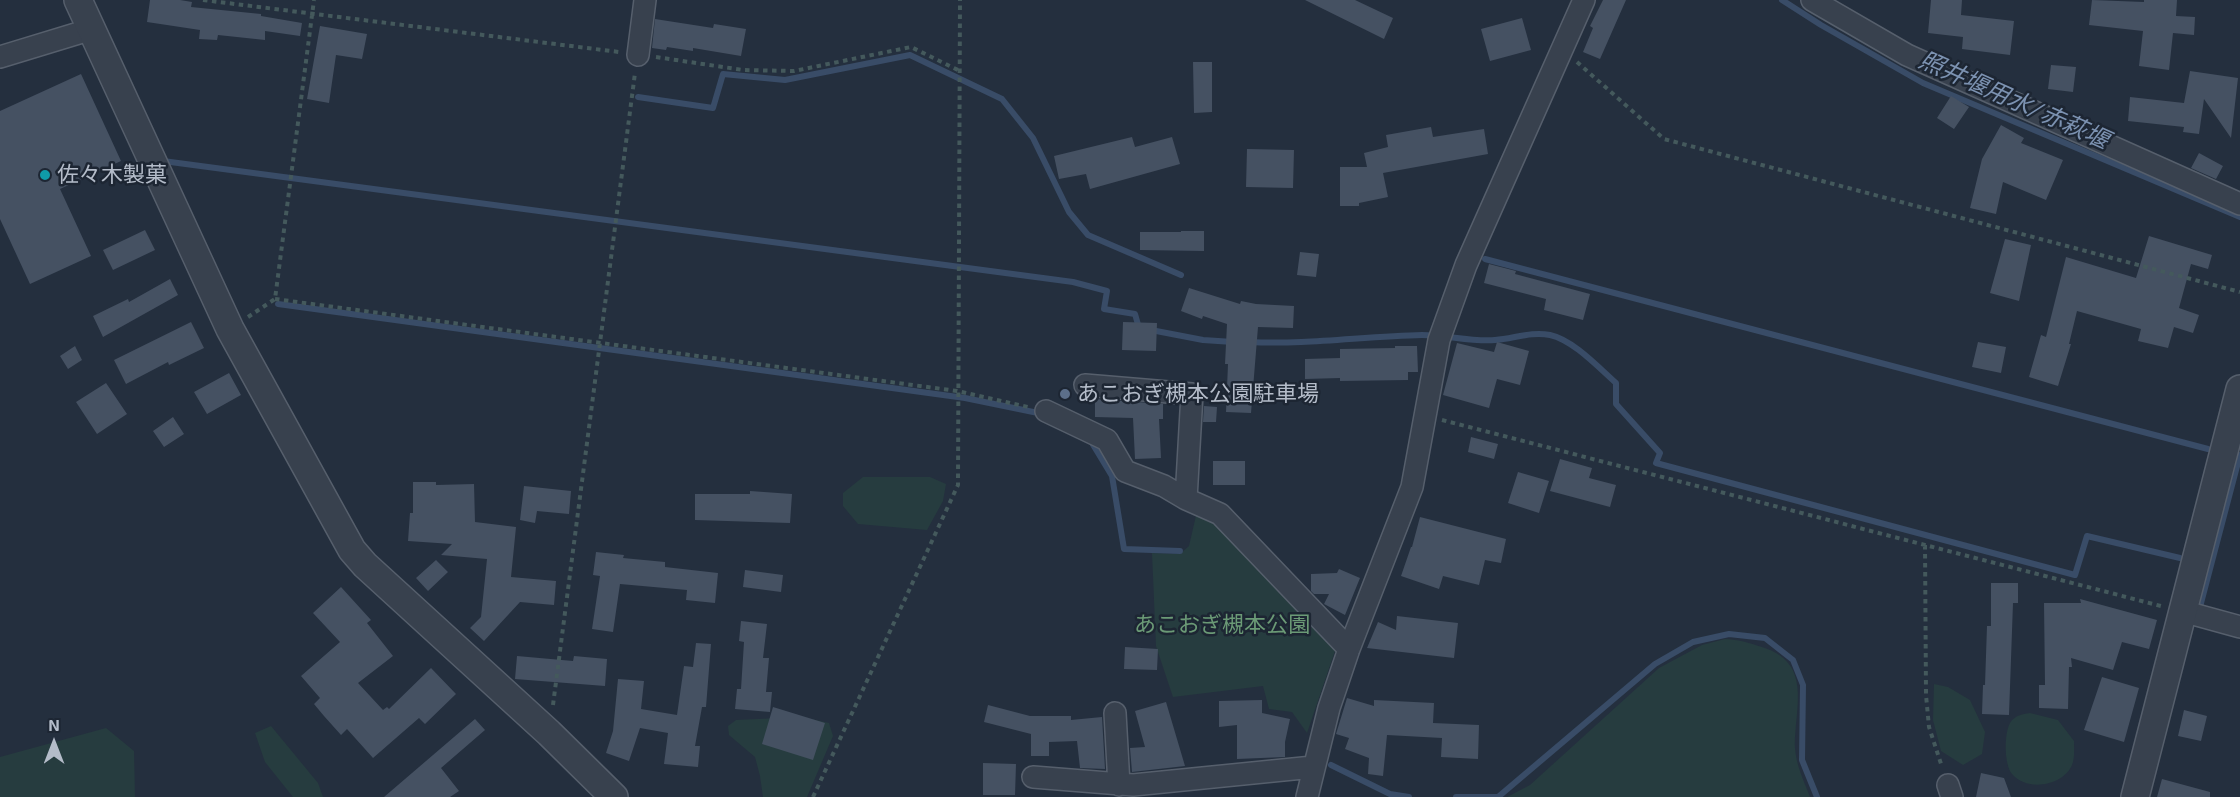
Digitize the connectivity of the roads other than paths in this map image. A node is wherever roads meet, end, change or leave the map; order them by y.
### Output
1 (78, 0) edge
2 (645, 0) edge
3 (1584, 0) edge
4 (1812, 0) edge
5 (92, 29) junction
6 (638, 55) road end
7 (0, 57) edge
8 (2240, 204) edge
9 (1085, 384) dead end
10 (2240, 389) edge
11 (1046, 411) road end
12 (1186, 499) junction
13 (2182, 611) junction
14 (2240, 627) edge
15 (1349, 649) junction
16 (1114, 713) dead end
17 (1313, 767) junction
18 (1034, 777) dead end
19 (1119, 785) junction
20 (614, 797) edge
21 (1307, 797) edge
22 (2135, 797) edge

1 - 5 street
2 - 6 street
3 - 15 street
4 - 8 street
5 - 7 street
5 - 20 street
9 - 12 street
10 - 13 street
11 - 12 street
12 - 15 street
13 - 14 street
13 - 22 street
15 - 17 street
16 - 19 street
17 - 19 street
17 - 21 street
18 - 19 street

